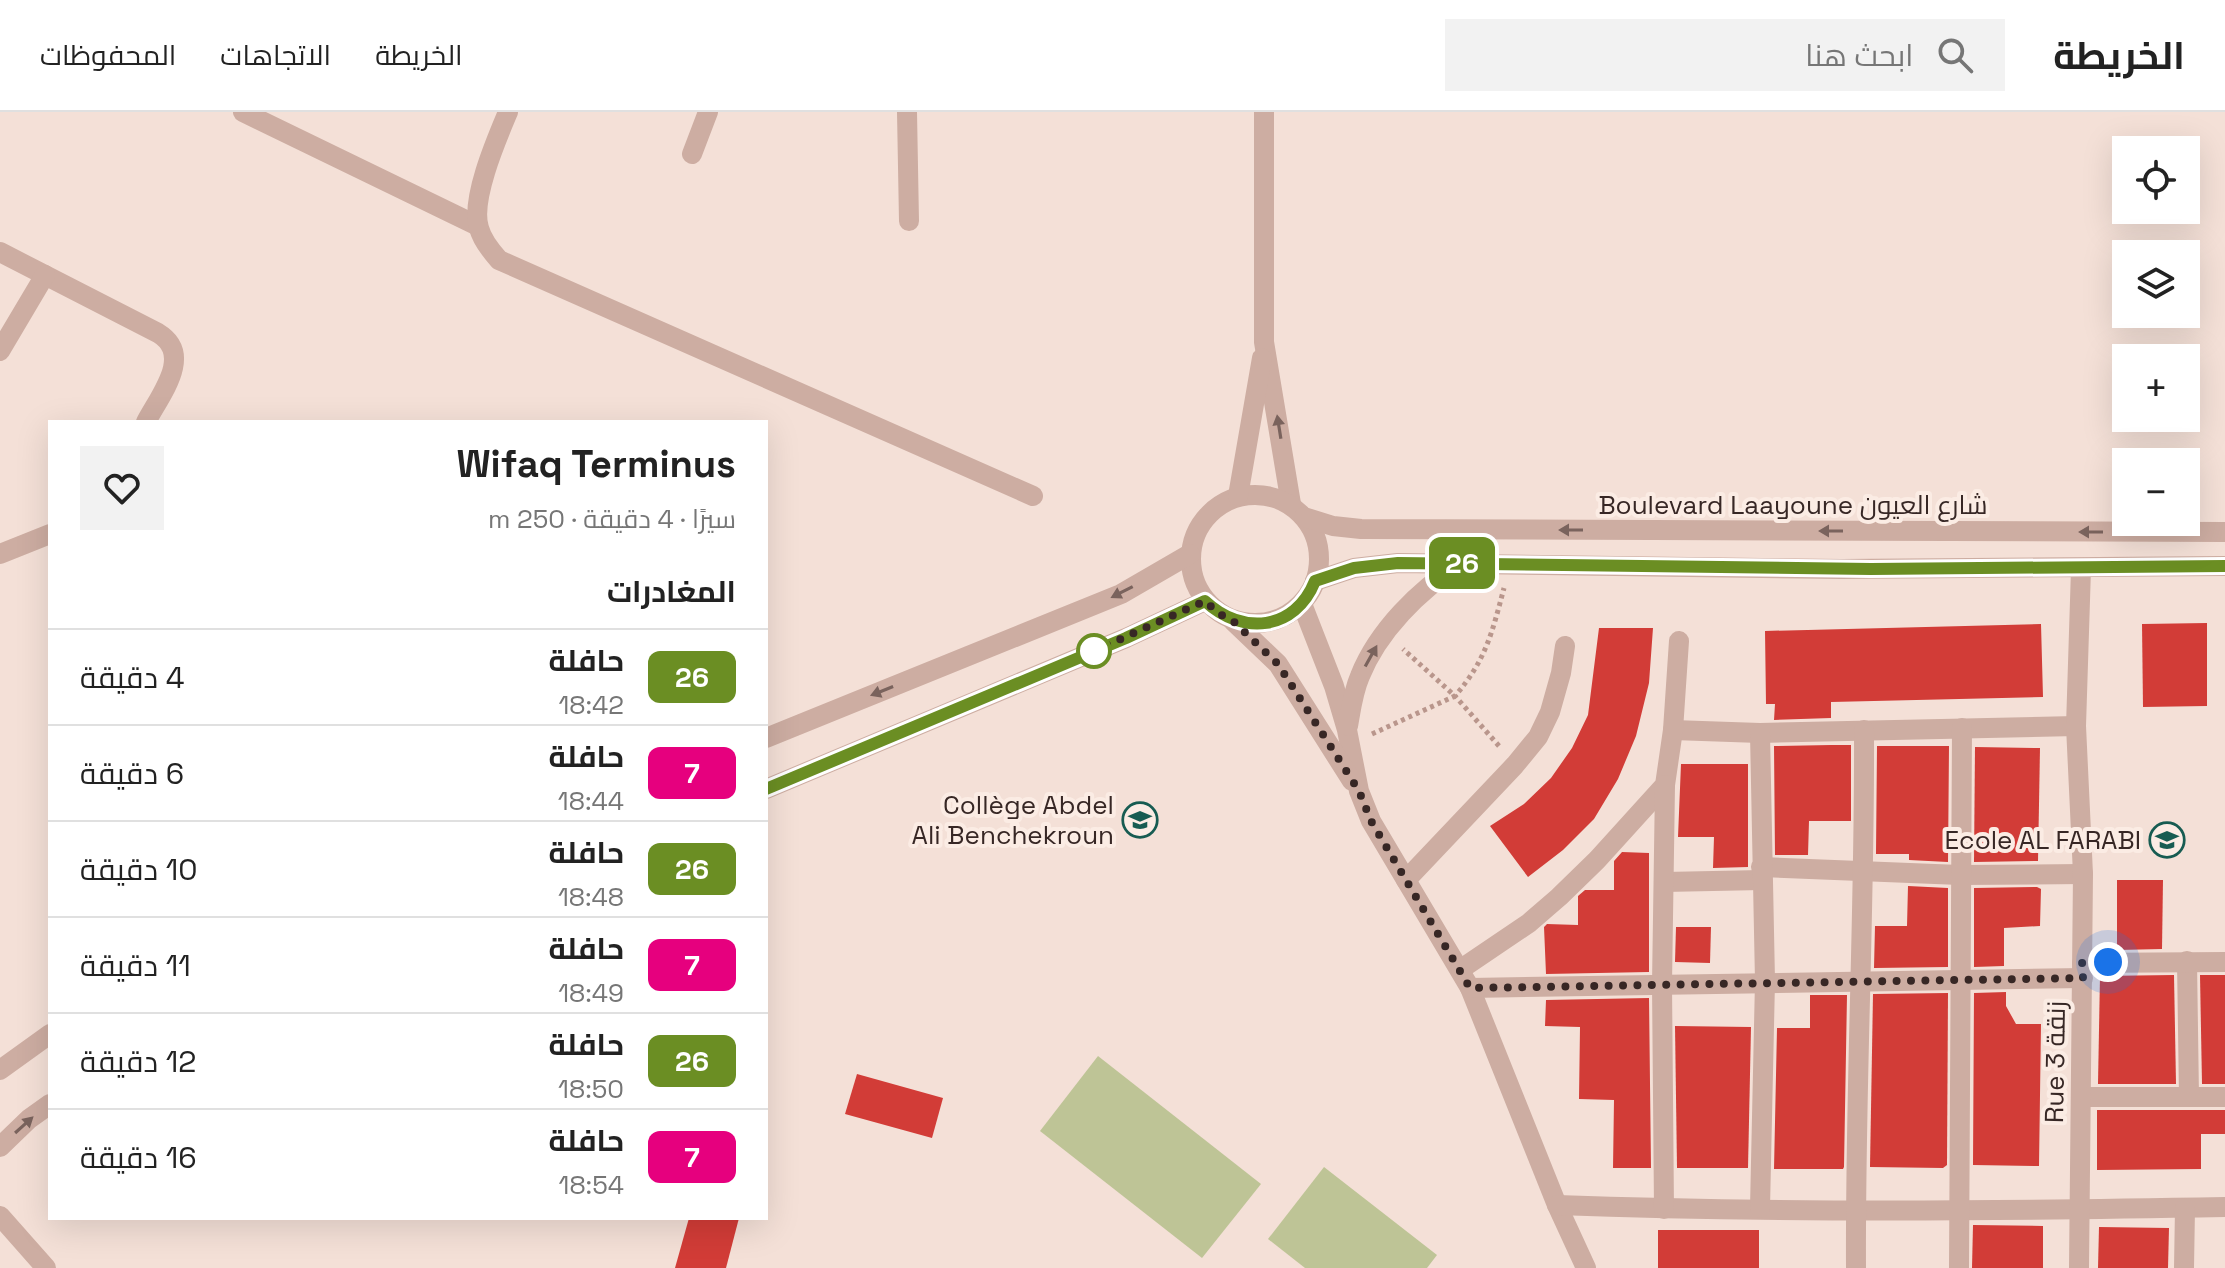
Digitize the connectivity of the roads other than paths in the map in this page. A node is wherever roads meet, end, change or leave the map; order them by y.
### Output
1 (243, 112) edge
2 (508, 112) edge
3 (708, 112) edge
4 (907, 112) edge
5 (1264, 112) edge
6 (692, 154) dead end
7 (909, 221) dead end
8 (478, 226) junction
9 (0, 252) edge
10 (45, 275) junction
11 (1264, 342) junction
12 (0, 351) edge
13 (147, 420) edge
14 (1033, 496) dead end
15 (1238, 496) junction
16 (1298, 510) junction
17 (2225, 532) edge
18 (48, 535) edge
19 (0, 554) edge
20 (1190, 554) junction
21 (1462, 563) junction
22 (2225, 566) edge
23 (2081, 569) junction
24 (1315, 581) junction
25 (1205, 601) junction
26 (1302, 604) junction
27 (1233, 621) junction
28 (1679, 641) dead end
29 (1565, 646) dead end
30 (2076, 726) junction
31 (1962, 728) junction
32 (1673, 730) junction
33 (1864, 730) junction
34 (1760, 733) junction
35 (768, 737) edge
36 (1348, 737) junction
37 (1665, 785) junction
38 (768, 788) edge
39 (1359, 791) junction
40 (1864, 869) junction
41 (1762, 874) junction
42 (2083, 874) junction
43 (1960, 875) junction
44 (1406, 880) junction
45 (1664, 882) junction
46 (2187, 961) junction
47 (2225, 962) edge
48 (2082, 970) junction
49 (1465, 979) junction
50 (1961, 980) junction
51 (1765, 981) junction
52 (1860, 982) junction
53 (1662, 984) junction
54 (48, 1035) edge
55 (0, 1070) edge
56 (2081, 1097) junction
57 (2189, 1097) junction
58 (2225, 1097) edge
59 (48, 1105) edge
60 (0, 1147) edge
61 (1557, 1205) junction
62 (2225, 1207) edge
63 (1760, 1208) junction
64 (2185, 1208) junction
65 (1664, 1209) junction
66 (1856, 1209) junction
67 (2078, 1210) junction
68 (1958, 1211) junction
69 (0, 1216) edge
70 (46, 1268) edge
71 (1586, 1268) edge
72 (1856, 1268) edge
73 (1959, 1268) edge
74 (2079, 1268) edge
75 (2184, 1268) edge

1 - 8 street
2 - 8 street
3 - 6 street
4 - 7 street
5 - 11 street
8 - 14 street
9 - 10 street
10 - 12 street
10 - 13 street
11 - 15 street
16 -> 11 street
15 - 16 street
15 - 20 street
17 -> 16 street, Boulevard Laayoune شارع العيون
16 - 24 street
18 - 19 street
20 - 25 street
20 -> 35 street
21 - 23 street
21 - 24 street
36 -> 21 street
22 - 23 street
23 - 30 street, Rue 3 زنقة
24 - 26 street
25 - 27 street
25 - 38 street
26 - 27 street
26 - 36 street
27 - 39 street
28 - 32 street
29 - 44 street
30 - 31 street
30 - 42 street, Rue 3 زنقة
31 - 33 street
31 - 43 street
32 - 34 street
32 - 37 street
33 - 34 street
33 - 40 street
34 - 41 street
36 - 39 street
37 - 45 street
37 - 49 street
39 - 44 street
40 - 41 street
40 - 43 street
40 - 52 street
41 - 45 street
41 - 51 street
42 - 43 street
42 - 48 street, Rue 3 زنقة
43 - 50 street
44 - 49 street
45 - 53 street
46 - 47 street
46 - 48 street
46 - 57 street
48 - 50 street
48 - 56 street, Rue 3 زنقة
49 - 53 street
49 - 61 street
50 - 52 street
50 - 68 street
51 - 52 street
51 - 53 street
51 - 63 street
52 - 66 street
53 - 65 street
54 - 55 street
56 - 57 street
56 - 67 street, Rue 3 زنقة
57 - 58 street
60 -> 59 street
61 - 65 street
61 - 71 street
62 - 64 street
63 - 65 street
63 - 66 street
64 - 67 street
64 - 75 street
66 - 68 street
66 - 72 street
67 - 68 street
67 - 74 street, Rue 3 زنقة
68 - 73 street
69 - 70 street

